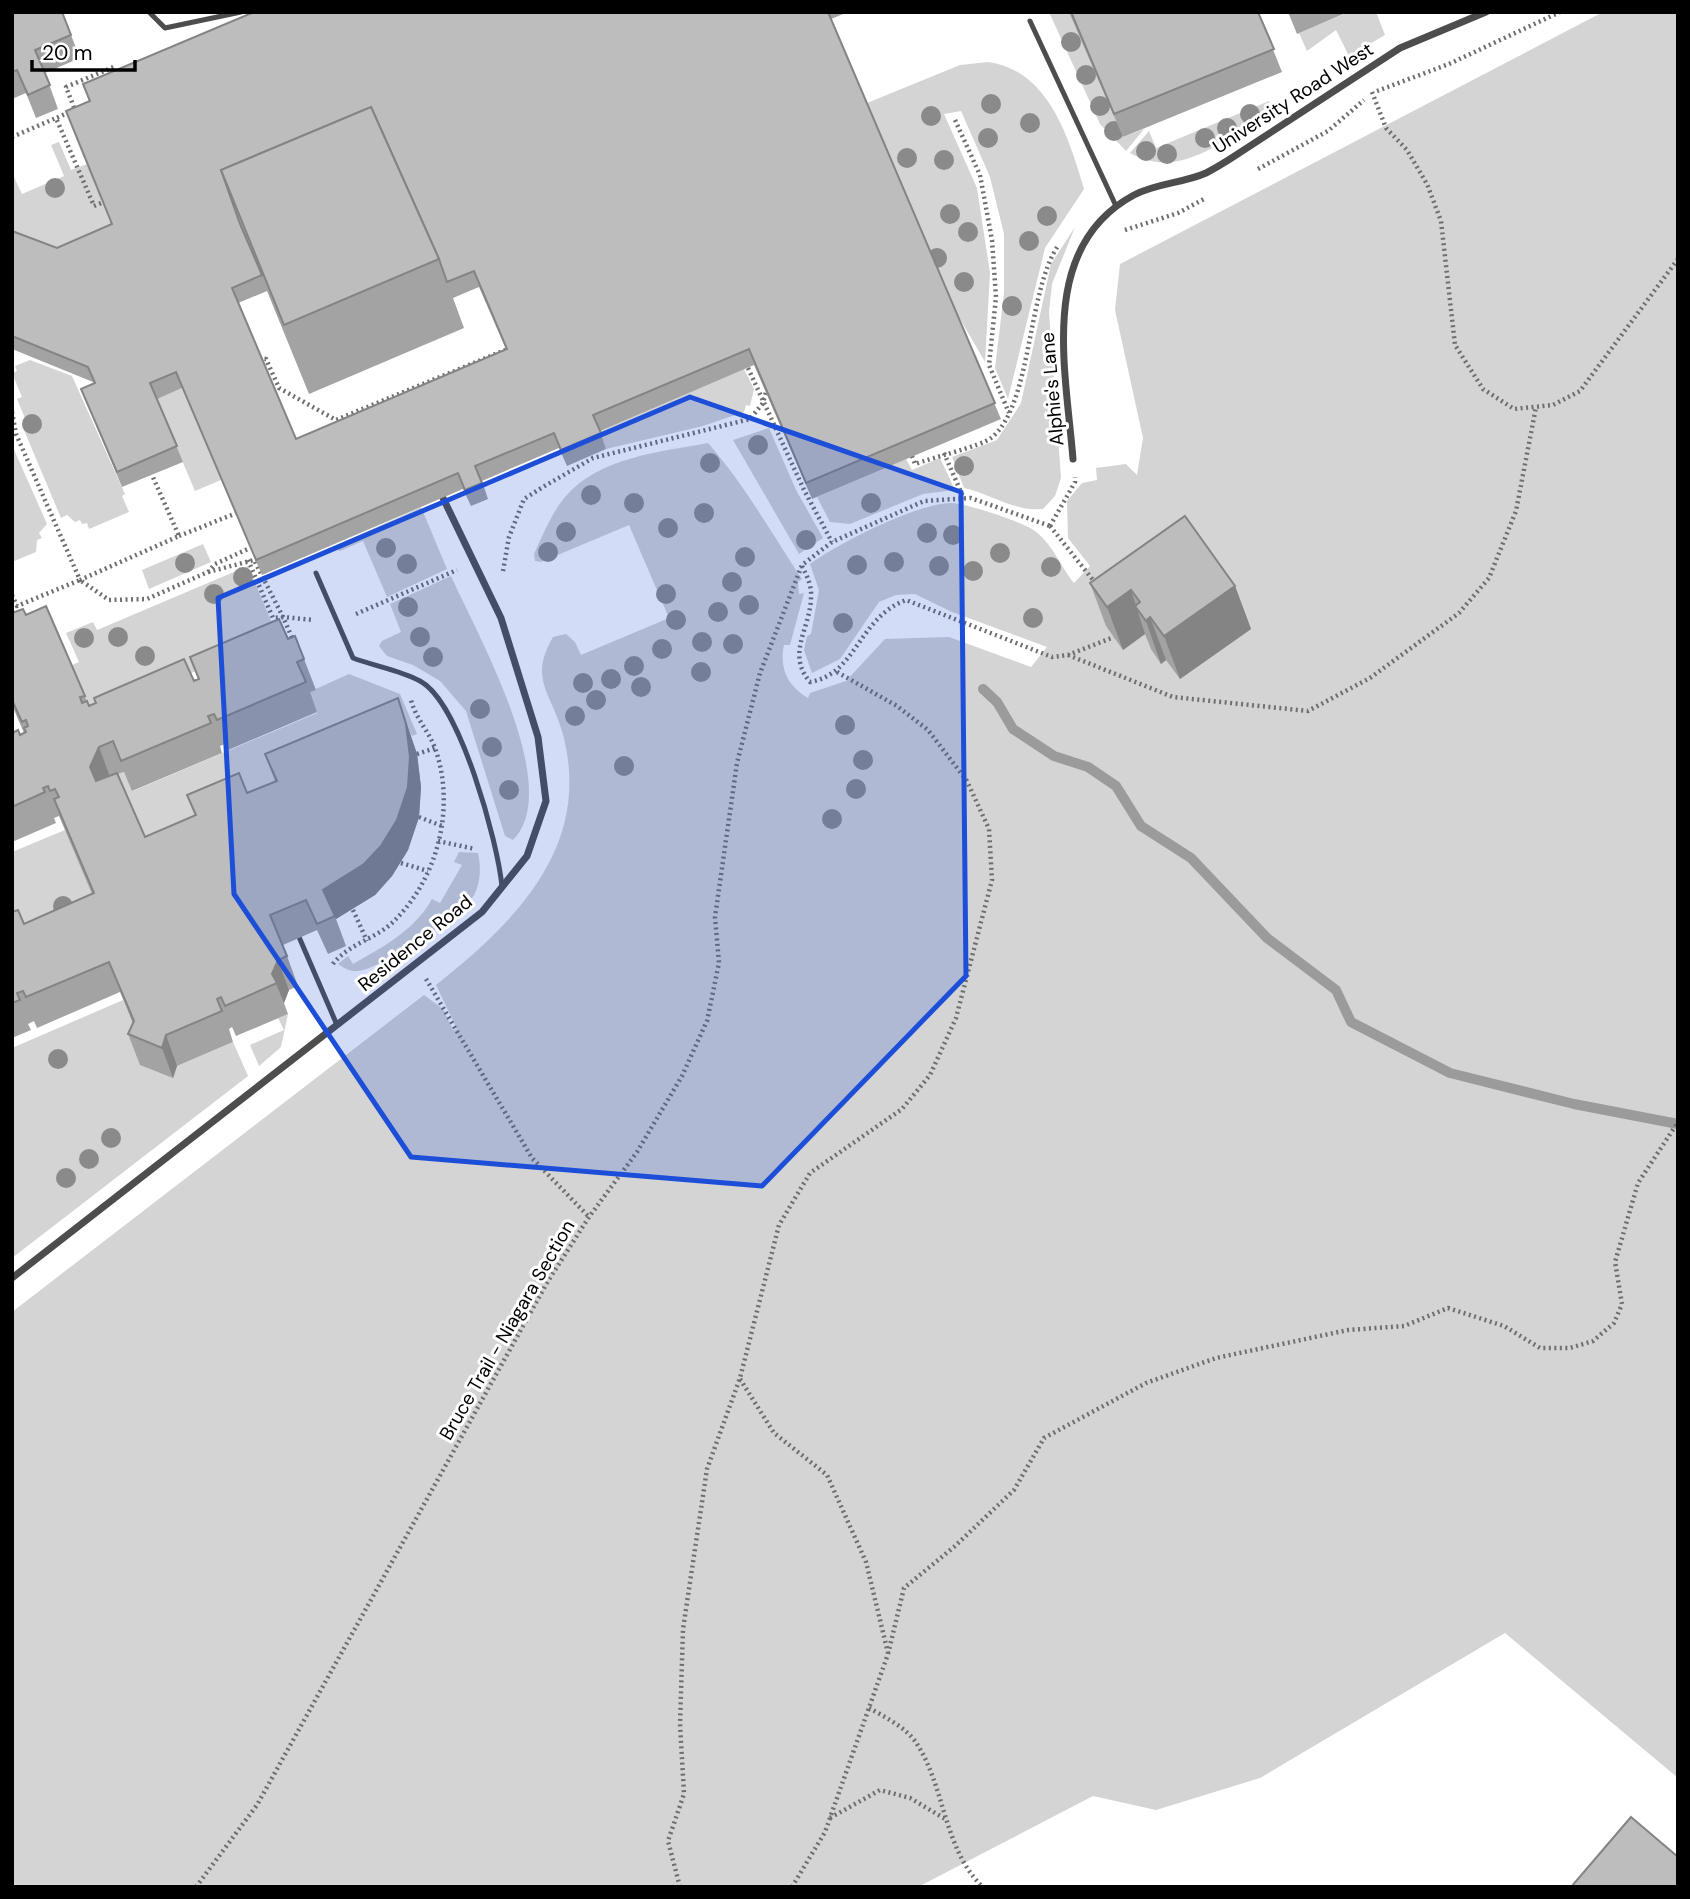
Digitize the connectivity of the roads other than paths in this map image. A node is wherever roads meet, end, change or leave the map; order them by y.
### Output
1 (149, 12) edge
2 (241, 12) edge
3 (1486, 12) edge
4 (1030, 21) dead end
5 (1116, 206) junction
6 (1073, 459) road end
7 (443, 498) edge
8 (316, 573) dead end
9 (502, 887) junction
10 (299, 937) edge
11 (337, 1025) junction
12 (12, 1278) edge

1 - 2 lane
3 - 5 street, University Road West
4 - 5 lane
5 - 6 street, Alphie's Lane
7 - 9 street, Residence Road
8 - 9 lane
9 - 11 street, Residence Road
10 - 11 lane
11 - 12 street, Residence Road

